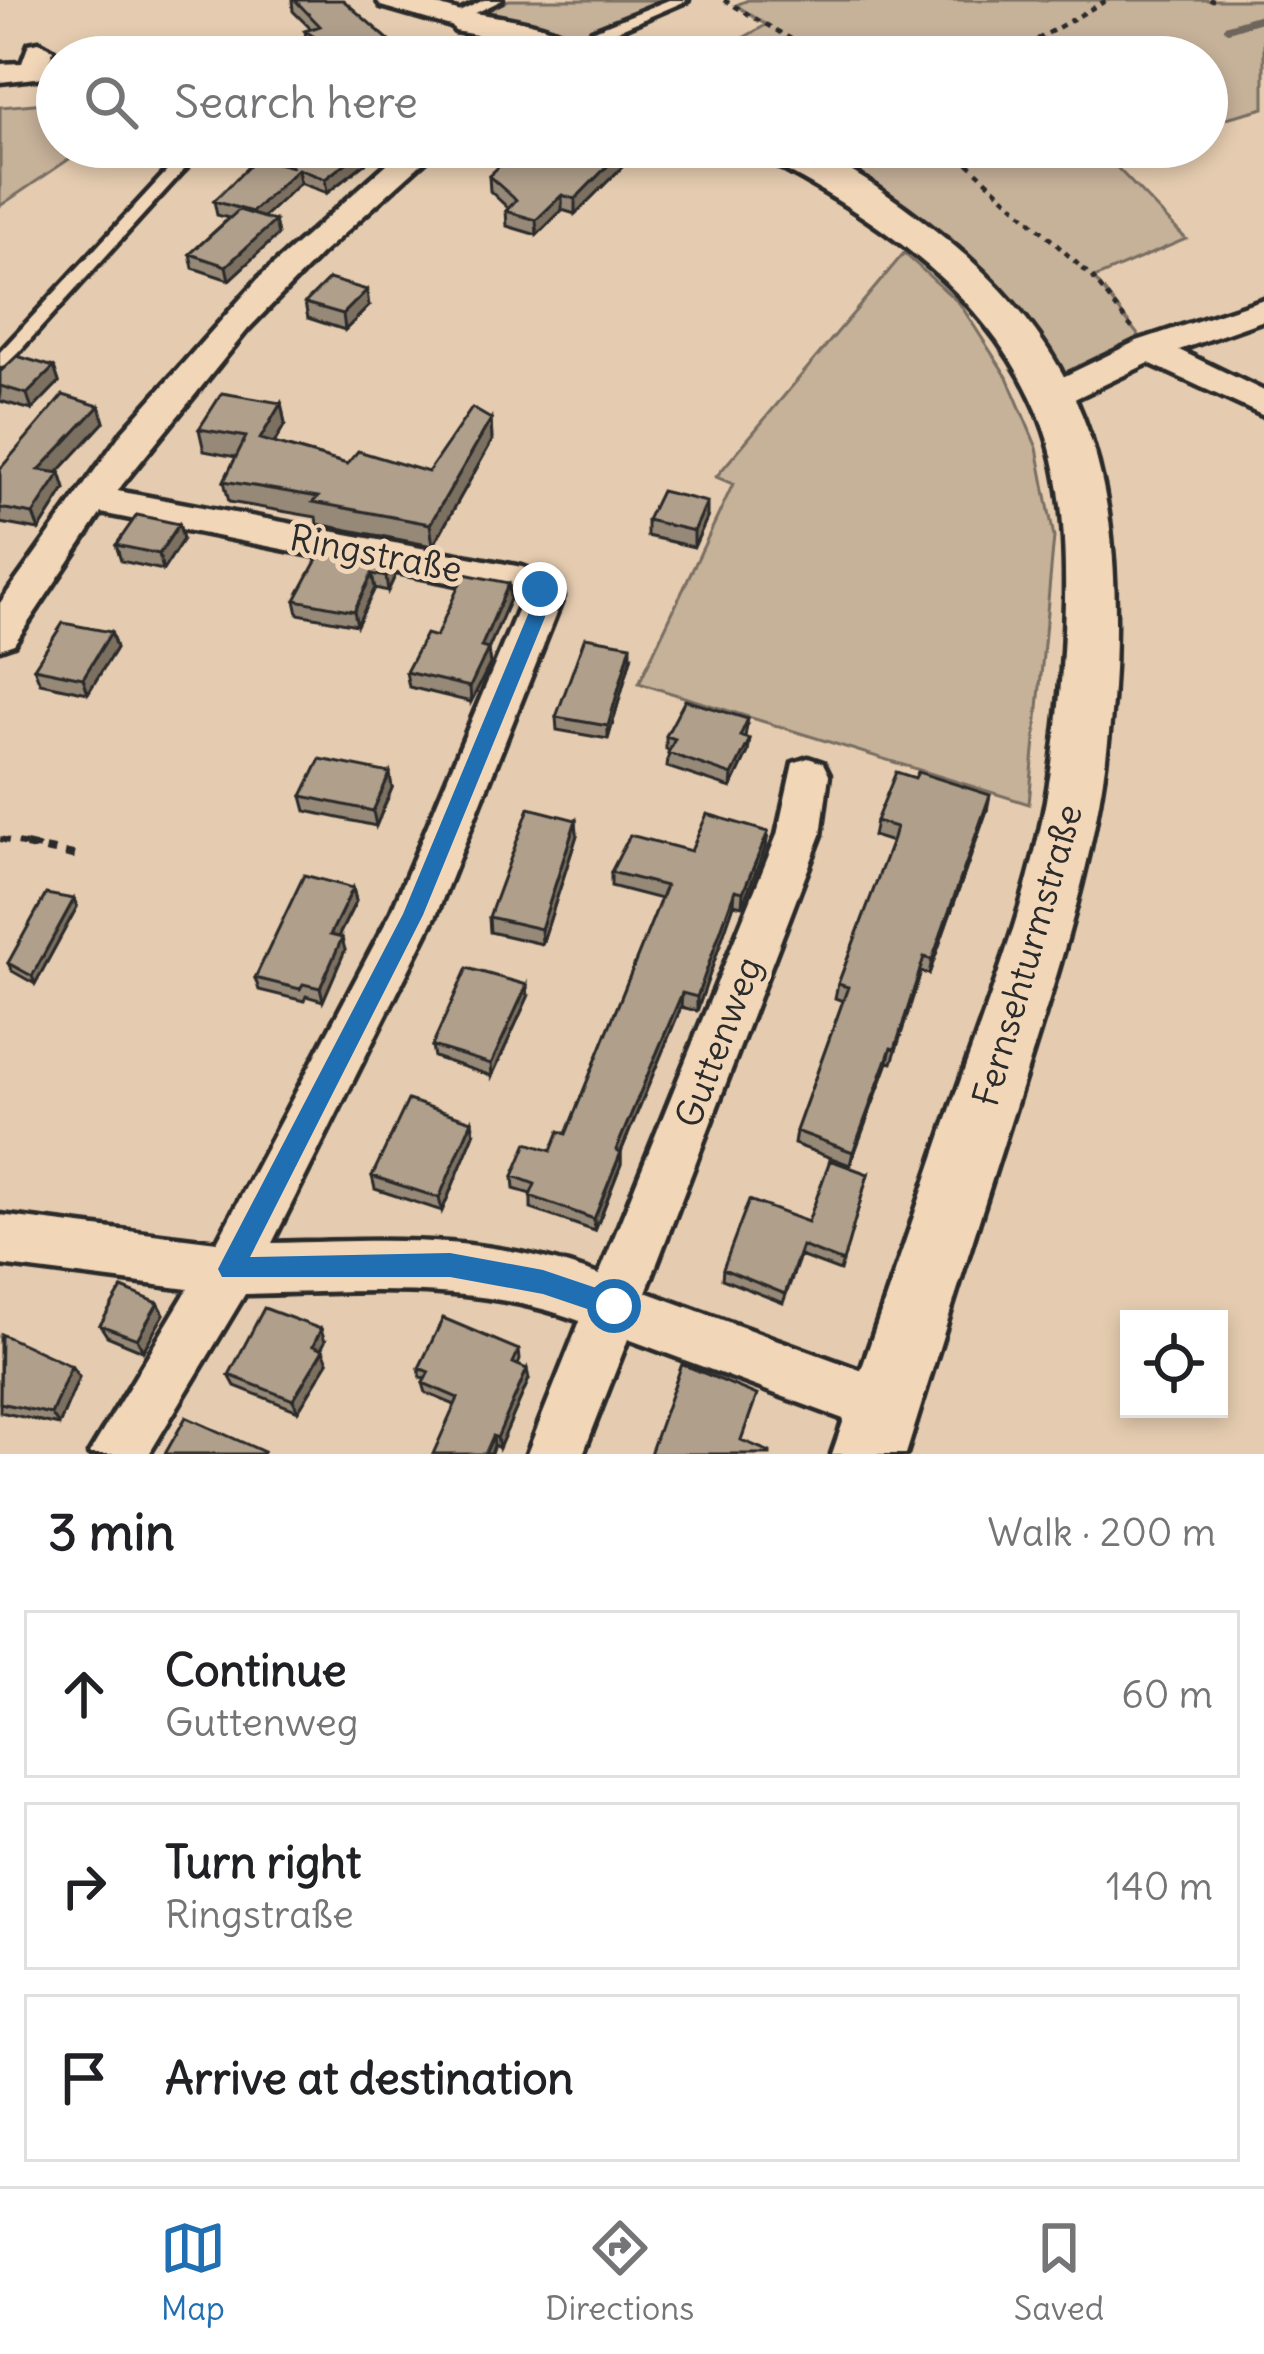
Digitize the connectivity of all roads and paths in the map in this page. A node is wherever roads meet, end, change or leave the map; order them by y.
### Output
1 (391, 0) edge
2 (681, 0) edge
3 (724, 0) edge
4 (1107, 0) edge
5 (472, 14) edge
6 (531, 36) edge
7 (595, 36) edge
8 (787, 36) edge
9 (1043, 36) edge
10 (36, 60) edge
11 (0, 73) edge
12 (178, 168) edge
13 (400, 168) edge
14 (810, 168) edge
15 (973, 168) edge
16 (1264, 309) edge
17 (1149, 349) junction
18 (0, 362) edge
19 (1054, 395) junction
20 (1264, 405) edge
21 (94, 499) junction
22 (0, 634) edge
23 (808, 776) dead end
24 (0, 839) edge
25 (78, 856) dead end
26 (0, 1240) edge
27 (230, 1269) junction
28 (614, 1306) junction
29 (876, 1430) edge
30 (117, 1454) edge
31 (555, 1454) edge

1 - 5 street
2 - 7 lane
3 - 8 path
4 - 9 path
5 - 6 street
10 - 11 street
12 - 18 lane
13 - 21 street
14 - 19 street, Fernsehturmstraße
15 - 17 path
16 - 17 street
17 - 19 street
17 - 20 street
19 - 29 street, Fernsehturmstraße
21 - 22 street
21 - 27 street, Ringstraße
23 - 28 street, Guttenweg
24 - 25 path
26 - 27 street
27 - 28 street
27 - 30 street
28 - 29 street
28 - 31 street, Guttenweg

